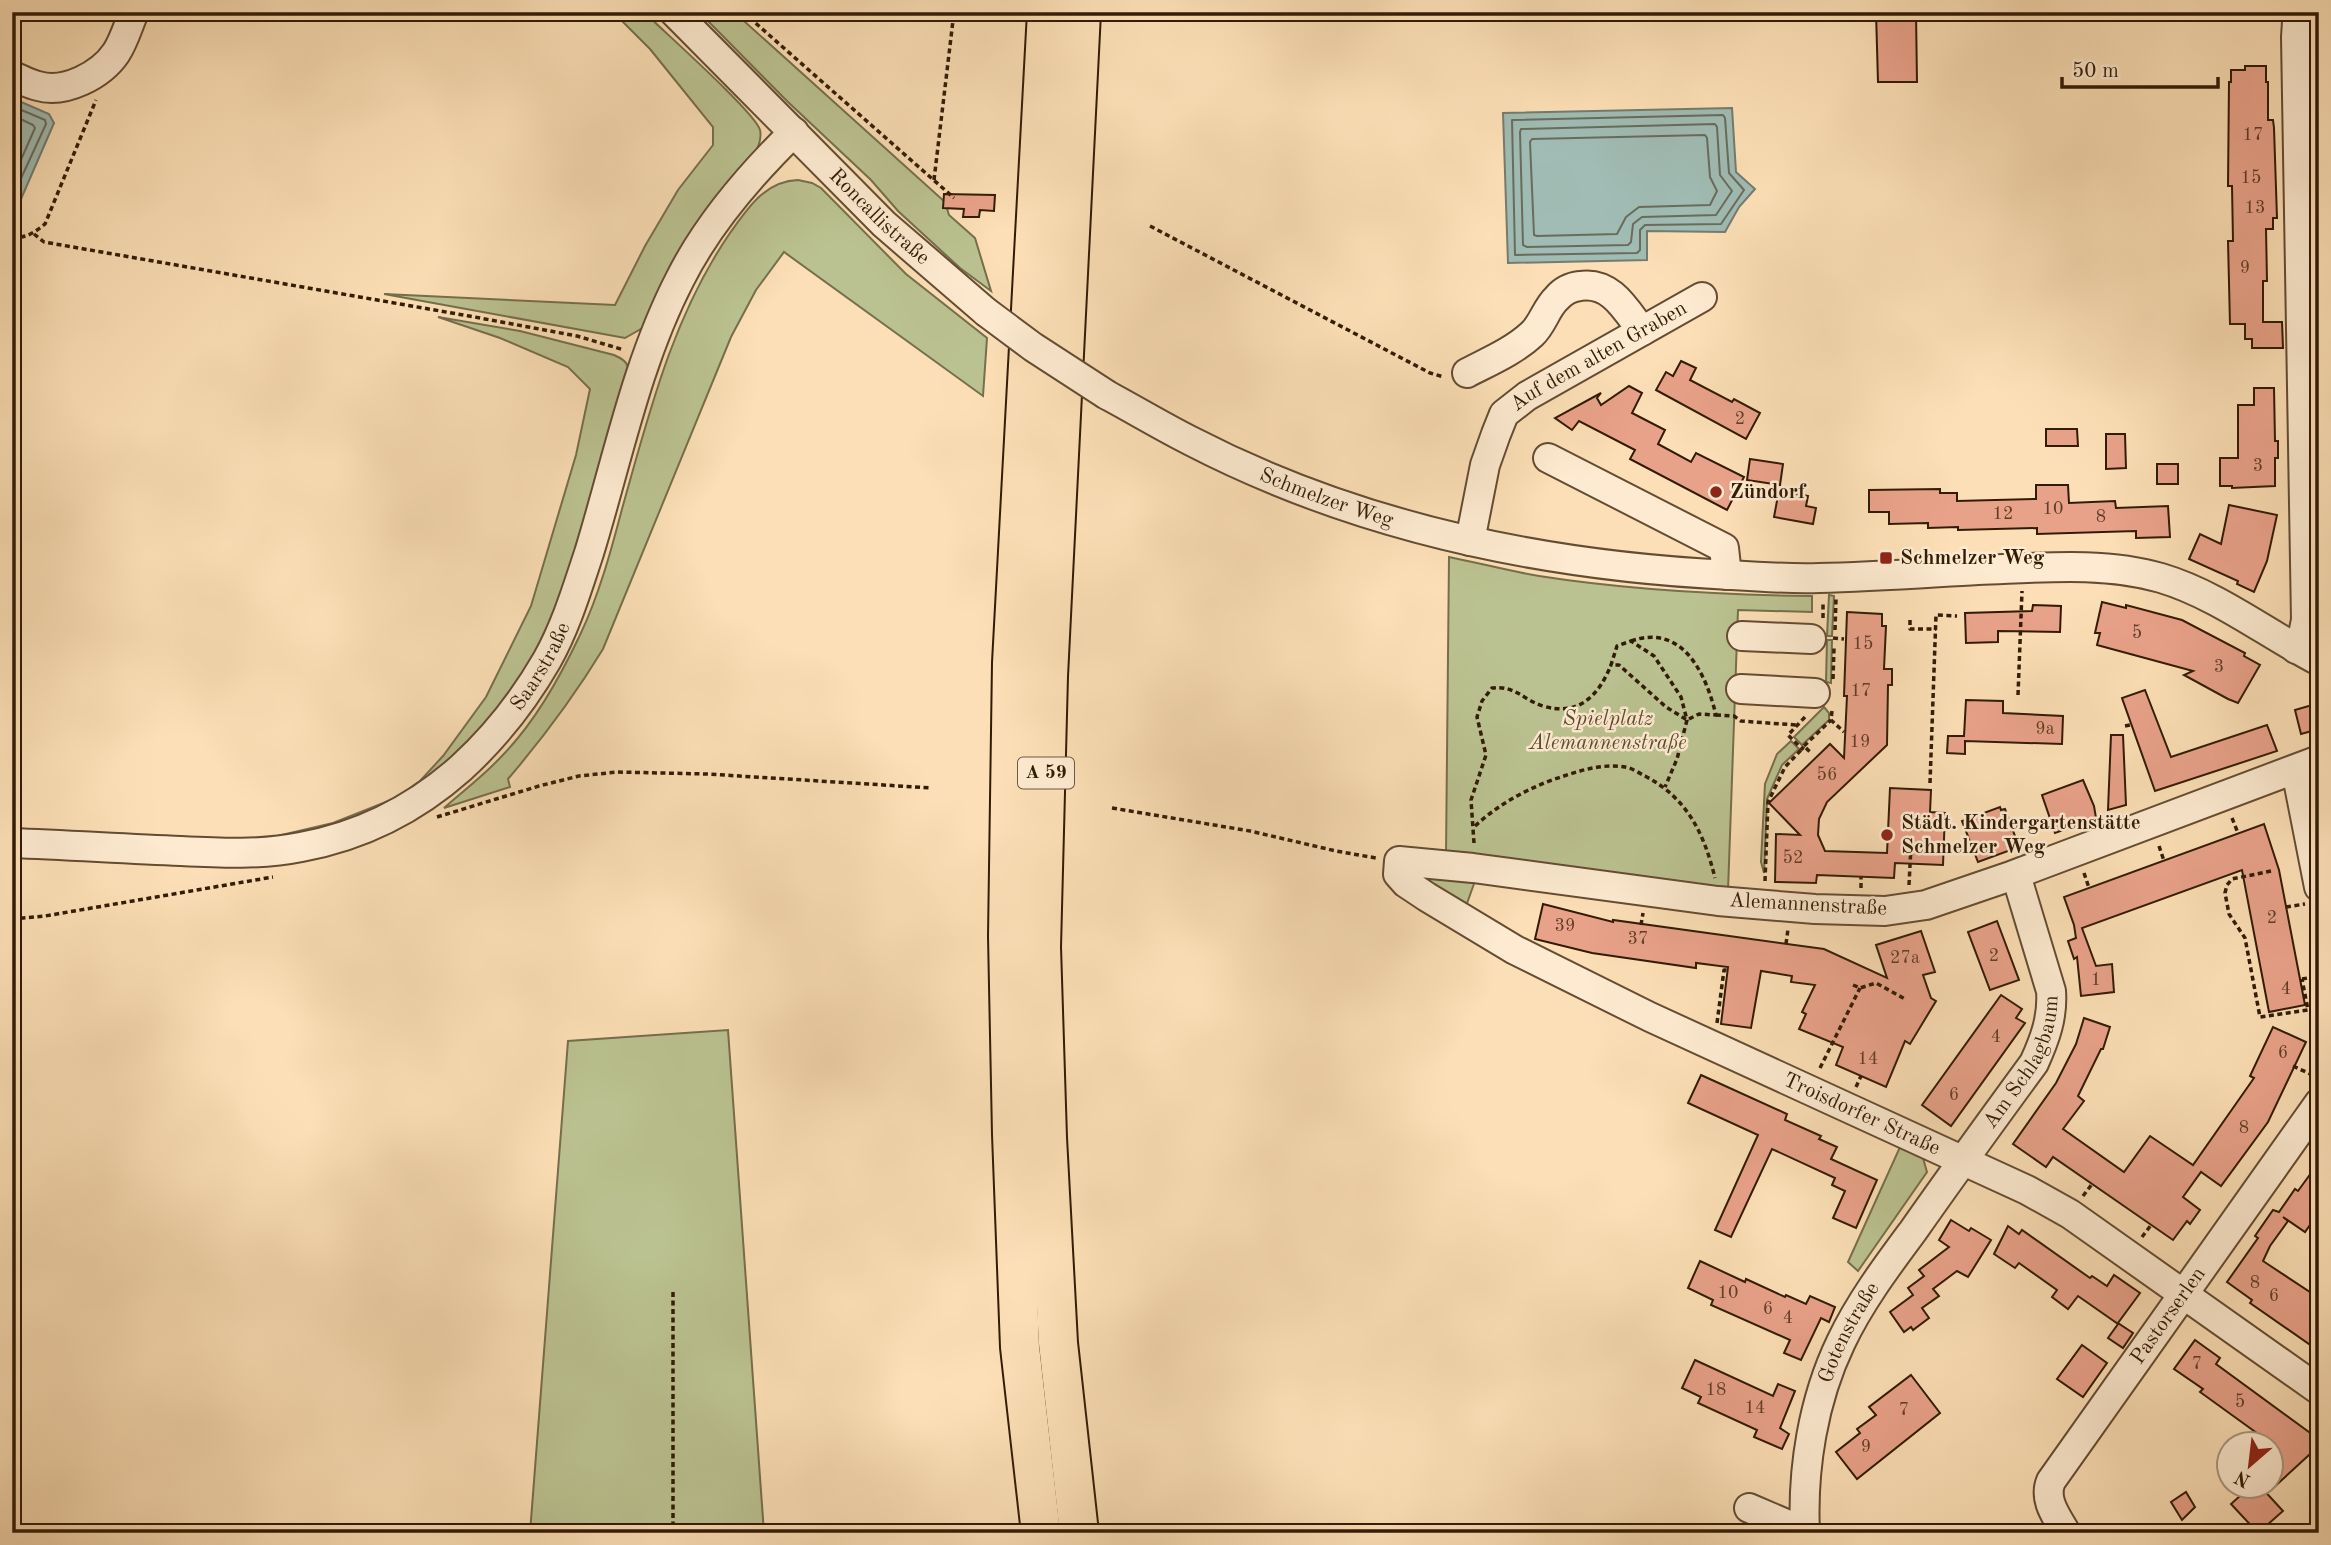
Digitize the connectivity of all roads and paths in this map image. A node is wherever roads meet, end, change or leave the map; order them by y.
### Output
1 (134, 12) edge
2 (674, 12) edge
3 (743, 12) edge
4 (954, 12) edge
5 (1047, 12) edge
6 (1081, 12) edge
7 (2302, 12) edge
8 (106, 64) junction
9 (12, 76) edge
10 (794, 132) junction
11 (934, 180) junction
12 (954, 198) dead end
13 (1150, 226) dead end
14 (34, 234) junction
15 (12, 237) edge
16 (2310, 293) edge
17 (1702, 297) dead end
18 (1642, 331) junction
19 (646, 357) junction
20 (1466, 373) joint
21 (1108, 395) joint
22 (1548, 458) dead end
23 (1470, 541) junction
24 (2023, 568) junction
25 (1727, 575) junction
26 (1837, 577) junction
27 (1957, 616) dead end
28 (1910, 620) dead end
29 (1936, 629) junction
30 (1742, 636) dead end
31 (1811, 639) dead end
32 (1631, 641) junction
33 (2307, 655) edge
34 (1611, 665) junction
35 (1741, 690) dead end
36 (2018, 695) dead end
37 (1826, 696) junction
38 (1716, 715) junction
39 (1686, 720) junction
40 (1831, 720) junction
41 (1844, 732) dead end
42 (1803, 748) junction
43 (1811, 753) dead end
44 (2307, 765) edge
45 (1930, 783) dead end
46 (1665, 787) junction
47 (932, 788) dead end
48 (406, 808) junction
49 (1112, 808) dead end
50 (1475, 826) junction
51 (12, 844) edge
52 (1911, 846) dead end
53 (1399, 861) junction
54 (1472, 868) junction
55 (2270, 871) dead end
56 (2016, 875) junction
57 (276, 876) dead end
58 (2315, 895) edge
59 (1712, 900) junction
60 (1764, 904) junction
61 (2286, 907) dead end
62 (1908, 908) junction
63 (12, 919) edge
64 (1728, 970) dead end
65 (2319, 976) edge
66 (1853, 985) dead end
67 (1860, 988) junction
68 (1905, 999) dead end
69 (1837, 1021) dead end
70 (1842, 1023) junction
71 (1713, 1046) junction
72 (2293, 1066) dead end
73 (2319, 1078) edge
74 (1810, 1090) junction
75 (2319, 1103) edge
76 (1963, 1159) junction
77 (673, 1292) dead end
78 (2183, 1293) junction
79 (2319, 1390) edge
80 (1749, 1507) dead end
81 (673, 1525) dead end
82 (1805, 1532) edge
83 (1041, 1533) edge
84 (1079, 1533) edge
85 (2066, 1533) edge

1 - 8 street
2 - 10 street, Roncallistraße
3 - 11 path
4 - 11 path
5 - 83 highway, A 59
6 - 84 highway, A 59
7 - 16 street
8 - 9 street
8 - 14 path
10 - 19 street, Saarstraße
10 - 21 street, Roncallistraße, bridge
11 - 12 path
13 - 20 path
14 - 15 path
14 - 19 path
16 - 33 street
17 - 18 street, Auf dem alten Graben
18 - 20 street
18 - 23 street, Auf dem alten Graben
19 - 48 street, Saarstraße
21 - 23 street, Schmelzer Weg
22 - 25 street
23 - 25 street, Schmelzer Weg
24 - 26 street, Schmelzer Weg
24 - 33 street, Schmelzer Weg
24 - 36 path
25 - 26 street, Schmelzer Weg
26 - 37 path
27 - 29 path
28 - 29 path
29 - 45 path
30 - 31 street
32 - 34 path
32 - 38 path
32 - 39 path
34 - 39 path
34 - 50 path
35 - 37 street
37 - 40 path
38 - 39 path
38 - 42 path
39 - 46 path
40 - 41 path
40 - 42 path
42 - 43 path
42 - 60 path
44 - 56 street, Alemannenstraße
44 - 58 street
46 - 50 path
46 - 59 path
47 - 48 path
48 - 51 street, Saarstraße
49 - 53 path
50 - 54 path
52 - 62 path
53 - 54 street, Alemannenstraße
53 - 71 street, Troisdorfer Straße
54 - 59 street, Alemannenstraße
55 - 65 path
56 - 62 street, Alemannenstraße
56 - 76 street, Am Schlagbaum
57 - 63 path
58 - 61 path
59 - 60 street, Alemannenstraße
60 - 62 street, Alemannenstraße
64 - 71 path
66 - 67 path
67 - 68 path
67 - 70 path
69 - 70 path
70 - 74 path
71 - 74 street, Troisdorfer Straße
72 - 73 path
74 - 76 street, Troisdorfer Straße
75 - 78 street, Pastorserlen
76 - 78 street, Troisdorfer Straße
76 - 82 street, Gotenstraße
77 - 81 path
78 - 79 street, Troisdorfer Straße
78 - 85 street, Pastorserlen
80 - 82 street

